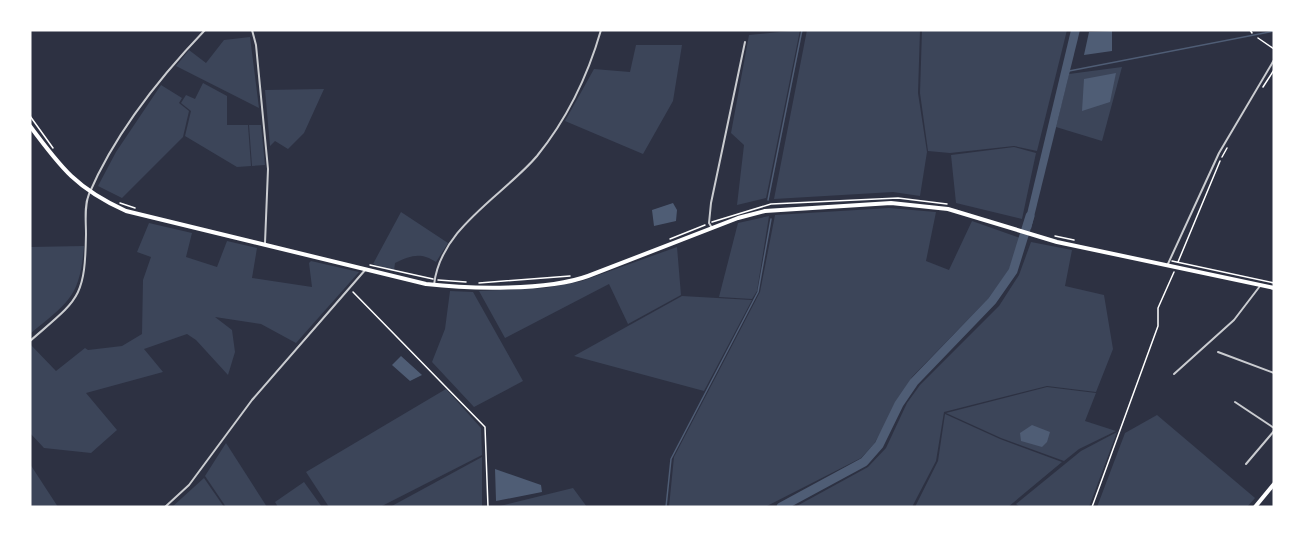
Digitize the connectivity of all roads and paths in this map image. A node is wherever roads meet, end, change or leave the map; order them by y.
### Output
1 (205, 30) edge
2 (252, 30) edge
3 (601, 30) edge
4 (1250, 30) edge
5 (1252, 33) dead end
6 (1258, 38) dead end
7 (745, 42) dead end
8 (1274, 49) edge
9 (1274, 60) edge
10 (1274, 70) edge
11 (1263, 87) dead end
12 (30, 116) edge
13 (30, 126) edge
14 (1232, 140) dead end
15 (54, 150) dead end
16 (90, 192) junction
17 (113, 200) dead end
18 (954, 206) dead end
19 (135, 208) dead end
20 (709, 223) junction
21 (712, 228) junction
22 (668, 240) dead end
23 (265, 246) junction
24 (1167, 266) junction
25 (367, 267) junction
26 (1176, 267) junction
27 (580, 274) dead end
28 (434, 282) junction
29 (1274, 283) edge
30 (1260, 285) junction
31 (350, 288) junction
32 (1274, 288) edge
33 (30, 340) edge
34 (1218, 352) dead end
35 (1274, 373) edge
36 (1174, 374) dead end
37 (1235, 402) dead end
38 (1274, 429) edge
39 (1246, 464) dead end
40 (1274, 484) edge
41 (165, 507) edge
42 (488, 507) edge
43 (1092, 507) edge
44 (1255, 507) edge

1 - 16 street
2 - 23 street
3 - 28 street
4 - 5 path
6 - 8 path
7 - 20 street
9 - 24 street
10 - 11 path
12 - 15 path
13 - 16 main road
14 - 29 path
16 - 23 main road
16 - 33 street
17 - 19 path
18 - 20 path
20 - 21 street
20 - 22 path
21 - 24 main road
21 - 28 main road
23 - 25 main road
24 - 26 main road
25 - 28 main road
25 - 28 path
25 - 31 street
26 - 30 main road
26 - 43 path
27 - 28 path
30 - 32 main road
30 - 36 street
31 - 41 street
31 - 42 path
34 - 35 street
37 - 38 street
38 - 39 street
40 - 44 main road

